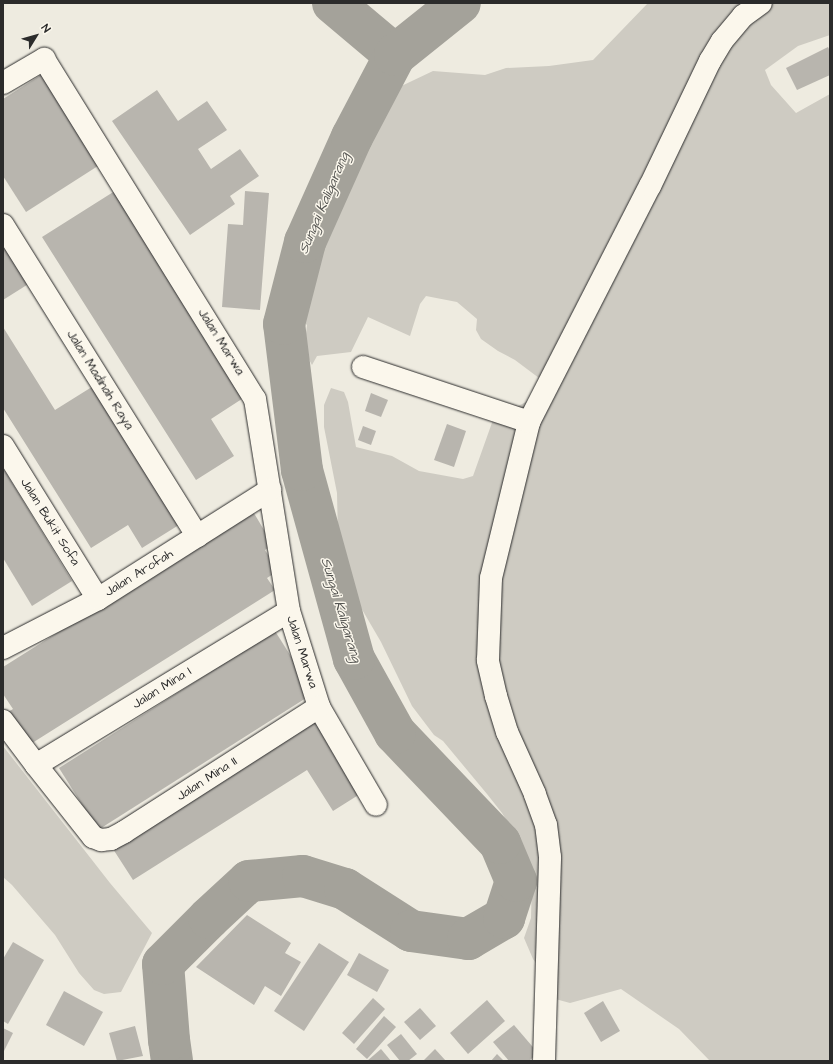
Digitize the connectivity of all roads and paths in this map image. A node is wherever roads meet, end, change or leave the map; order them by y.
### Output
1 (761, 3) edge
2 (3, 83) edge
3 (3, 225) edge
4 (363, 367) dead end
5 (529, 422) junction
6 (3, 446) edge
7 (270, 490) junction
8 (197, 536) junction
9 (98, 599) junction
10 (288, 611) junction
11 (3, 648) edge
12 (319, 707) junction
13 (3, 721) edge
14 (36, 766) junction
15 (376, 806) dead end
16 (544, 1061) edge

1 - 5 street
2 - 7 street, Jalan Marwa
3 - 8 street, Jalan Madinah Raya
4 - 5 street
5 - 16 street
6 - 9 street, Jalan Bukit Sofa
7 - 8 street, Jalan Arofah
7 - 10 street, Jalan Marwa
8 - 9 street, Jalan Arofah
9 - 11 street, Jalan Arofah
10 - 12 street, Jalan Marwa
10 - 14 street, Jalan Mina I
12 - 14 street, Jalan Mina II
12 - 15 street, Jalan Marwa
13 - 14 street

